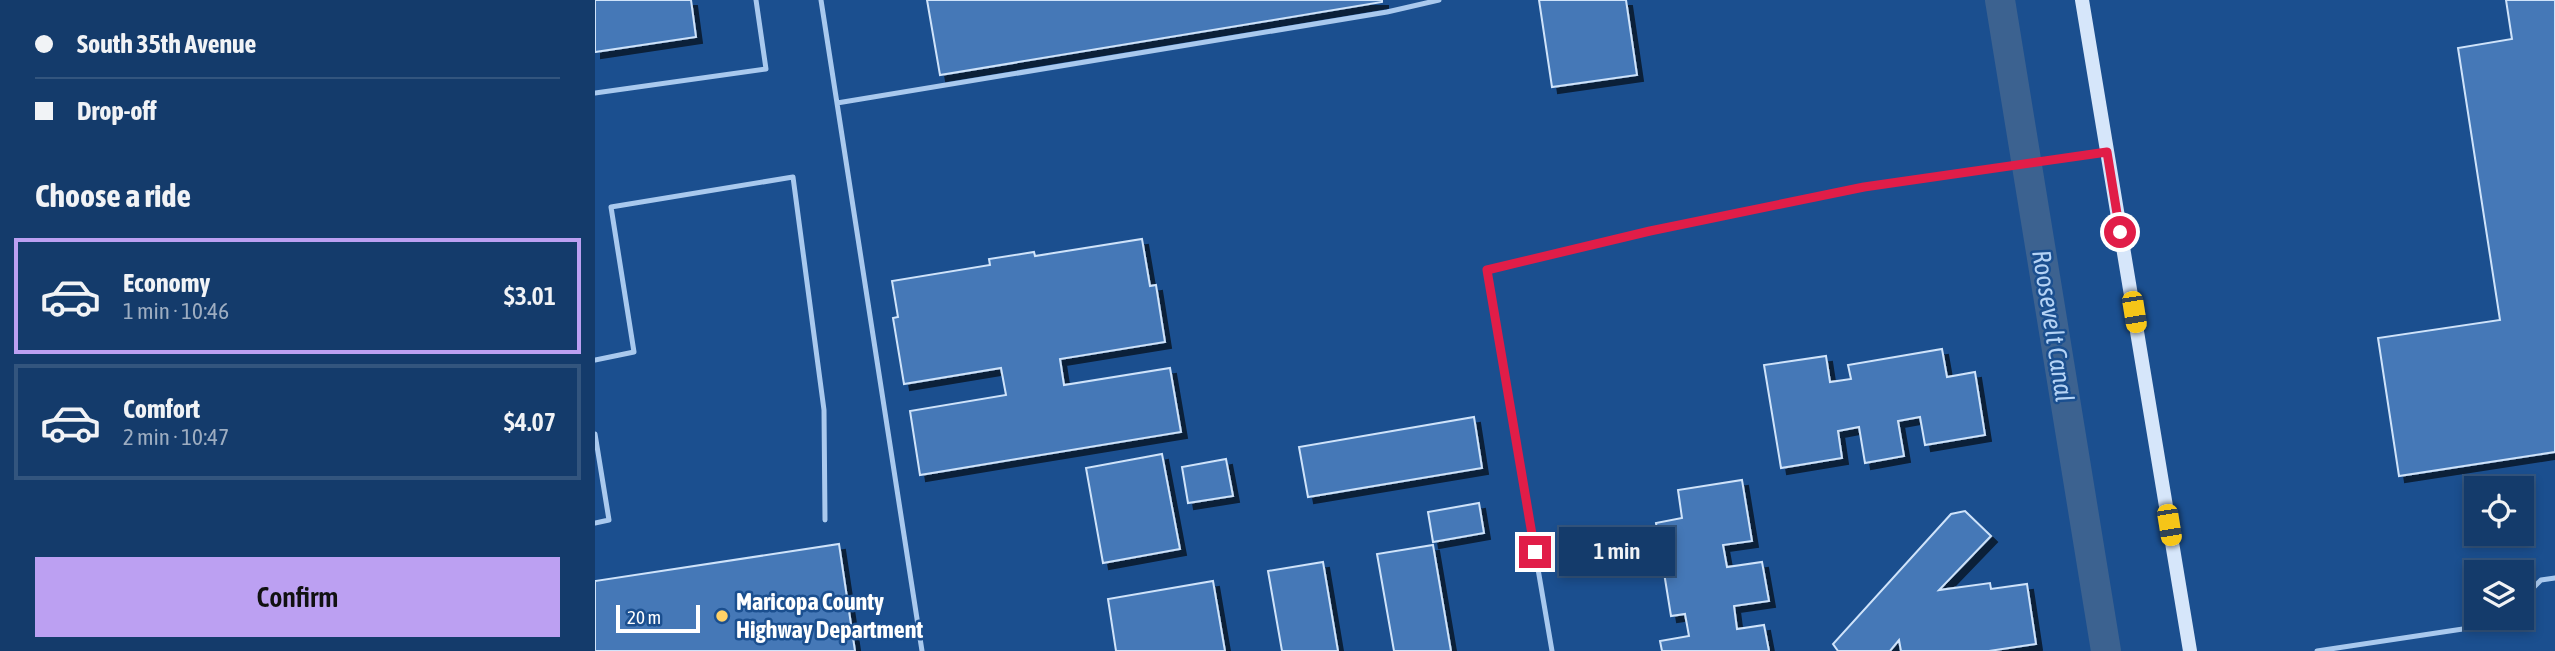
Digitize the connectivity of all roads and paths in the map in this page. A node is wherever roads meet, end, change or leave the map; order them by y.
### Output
1 (757, 0) edge
2 (821, 0) edge
3 (1439, 0) edge
4 (2082, 0) edge
5 (595, 93) edge
6 (837, 103) junction
7 (2107, 152) junction
8 (595, 360) edge
9 (595, 433) edge
10 (825, 520) dead end
11 (595, 523) edge
12 (2555, 578) edge
13 (2534, 587) edge
14 (2464, 629) edge
15 (922, 651) edge
16 (1552, 651) edge
17 (2190, 651) edge
18 (2317, 651) edge

1 - 5 lane
2 - 6 lane
3 - 6 lane
4 - 7 main road
6 - 15 lane
7 - 16 lane
7 - 17 main road
8 - 10 lane
9 - 11 lane
12 - 13 lane
14 - 18 lane

